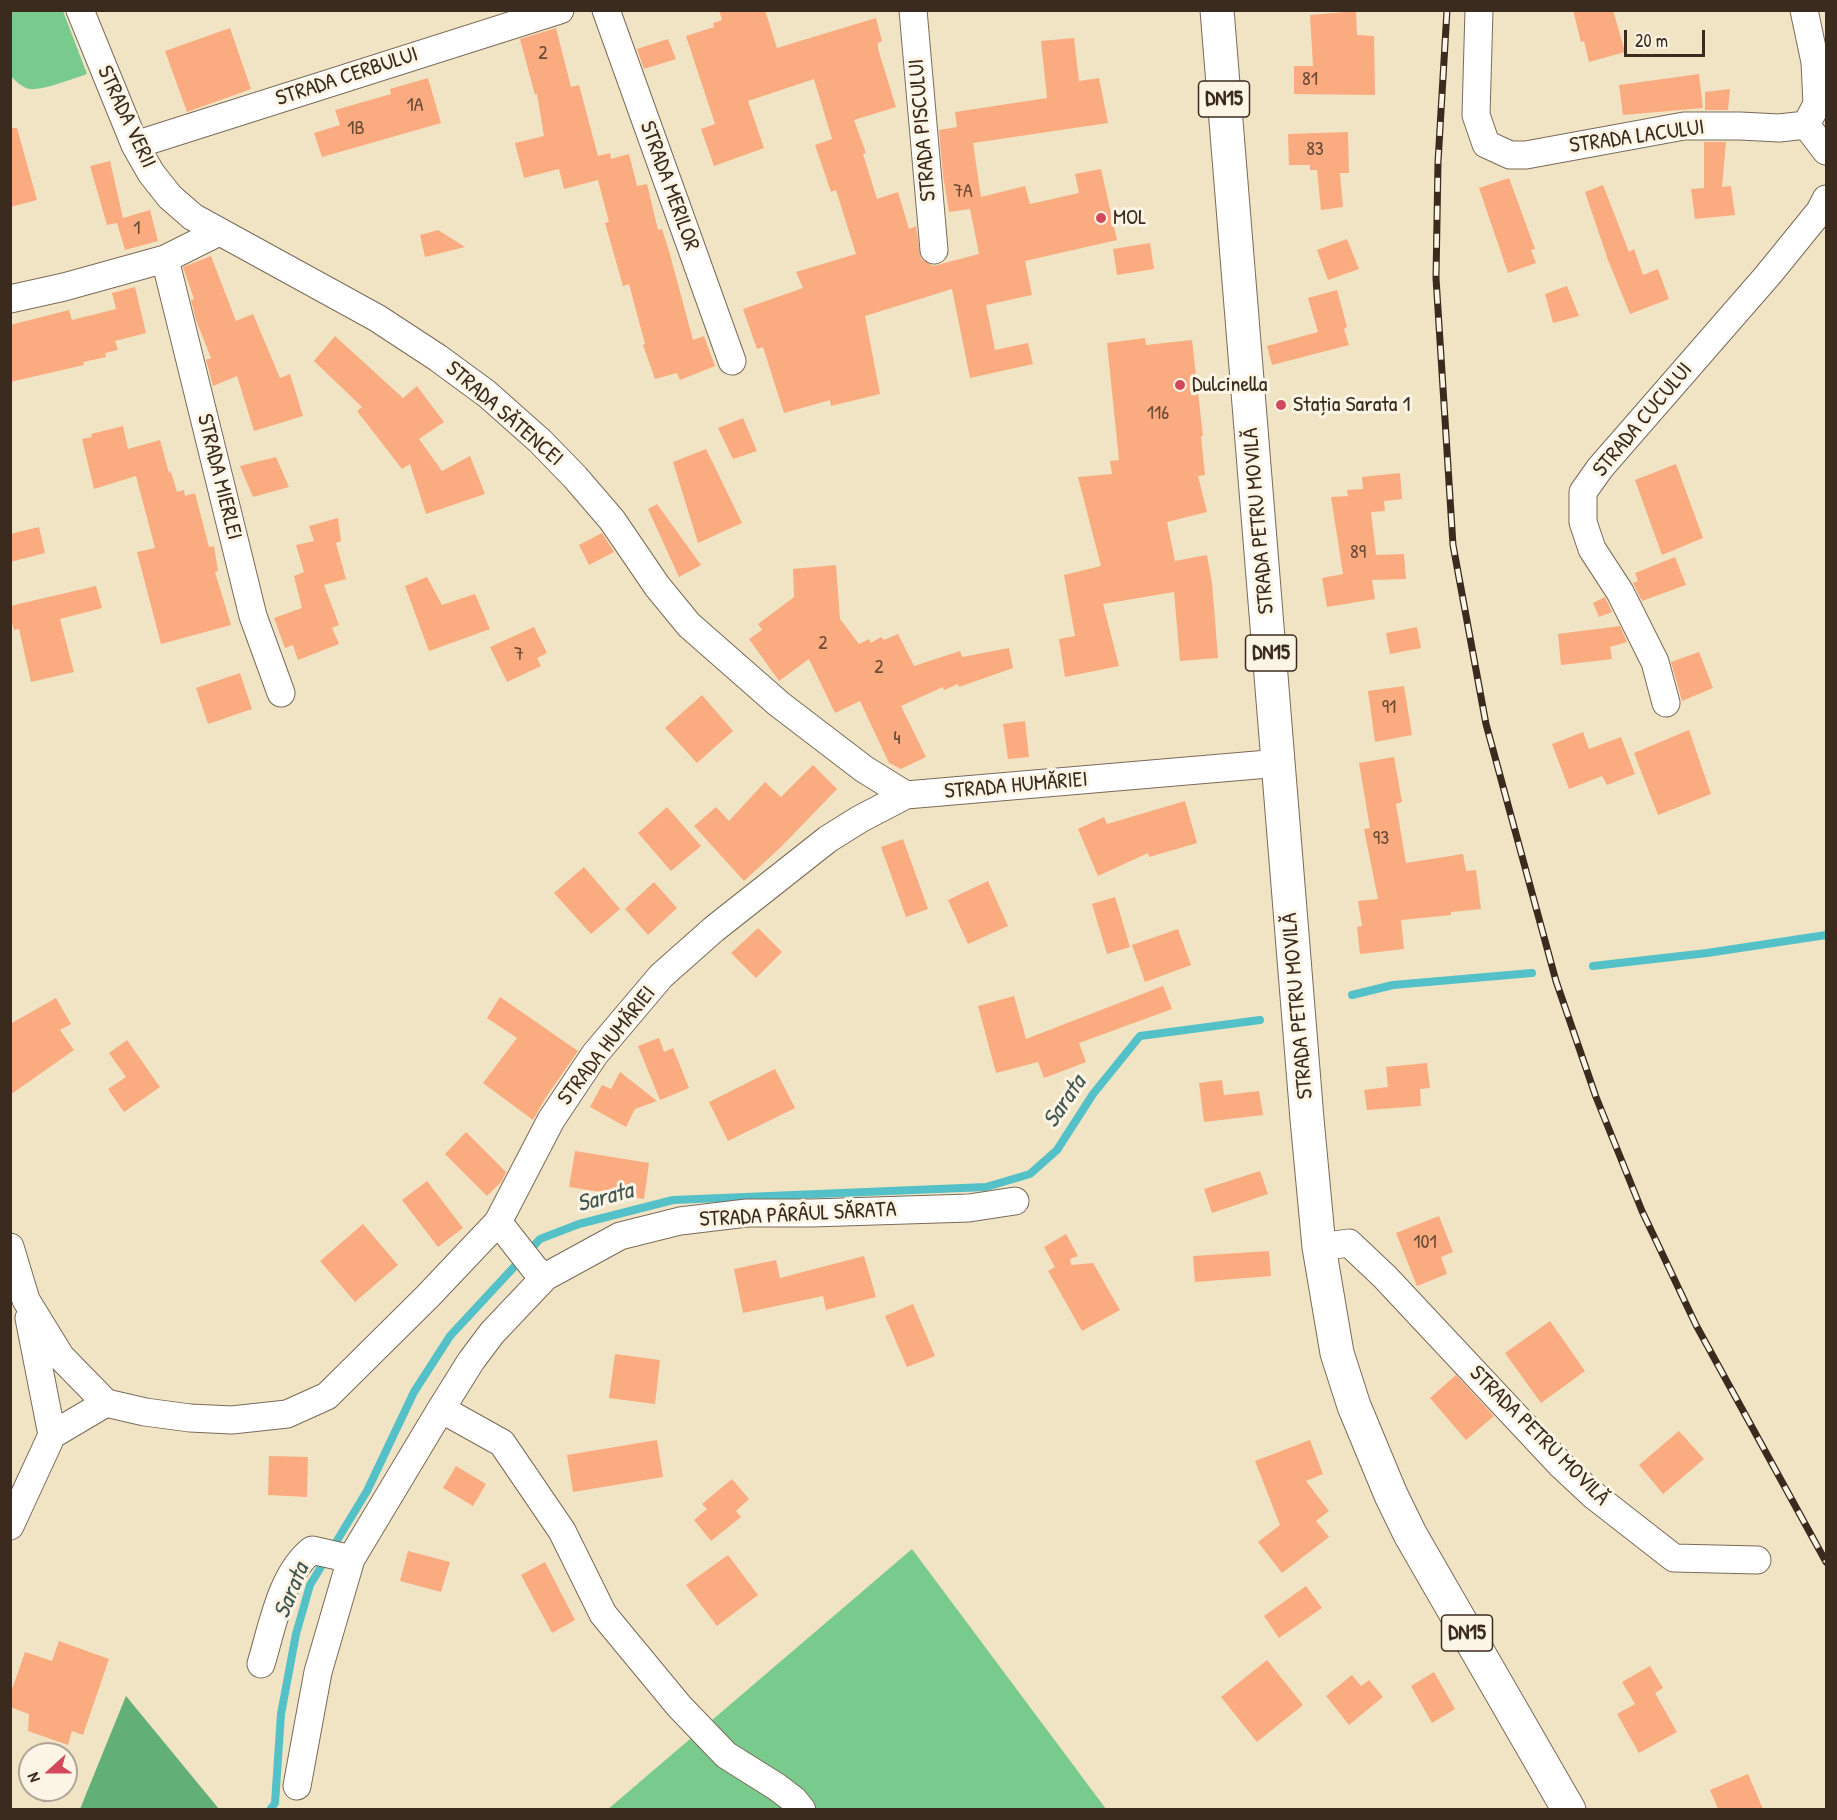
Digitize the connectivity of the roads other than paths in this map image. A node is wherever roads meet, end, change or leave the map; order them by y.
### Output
1 (80, 10) edge
2 (560, 10) edge
3 (606, 10) edge
4 (913, 10) edge
5 (1217, 10) edge
6 (1479, 10) edge
7 (1804, 10) edge
8 (1806, 125) junction
9 (135, 145) junction
10 (1827, 151) edge
11 (1827, 199) edge
12 (219, 232) junction
13 (934, 250) dead end
14 (165, 259) junction
15 (10, 299) edge
16 (732, 361) dead end
17 (281, 693) dead end
18 (1666, 703) dead end
19 (1280, 763) junction
20 (906, 795) junction
21 (1015, 1201) dead end
22 (498, 1222) junction
23 (10, 1246) edge
24 (1319, 1247) junction
25 (540, 1273) junction
26 (26, 1300) junction
27 (106, 1403) junction
28 (441, 1409) junction
29 (52, 1435) junction
30 (10, 1526) edge
31 (347, 1558) junction
32 (1757, 1560) dead end
33 (261, 1665) dead end
34 (297, 1786) dead end
35 (802, 1809) edge
36 (1569, 1809) edge

1 - 9 street, STRADA VERII
2 - 9 street, STRADA CERBULUI
3 - 16 street, STRADA MERILOR
4 - 13 street, STRADA PISCULUI
5 - 19 main road, STRADA PETRU MOVILĂ / DN15
6 - 8 street, STRADA LACULUI
7 - 8 street
8 - 10 street
9 - 12 street, STRADA VERII
11 - 18 street, STRADA CUCULUI
12 - 14 street
12 - 20 street, STRADA SĂTENCEI
14 - 15 street
14 - 17 street, STRADA MIERLEI
19 - 20 street, STRADA HUMĂRIEI
19 - 24 main road, STRADA PETRU MOVILĂ / DN15
20 - 22 street, STRADA HUMĂRIEI
21 - 25 street, STRADA PÂRÂUL SĂRATA
22 - 25 street
22 - 27 street, STRADA HUMĂRIEI
23 - 26 street
24 - 32 street, STRADA PETRU MOVILĂ
24 - 36 main road, STRADA PETRU MOVILĂ / DN15
25 - 28 street, STRADA PÂRÂUL SĂRATA
26 - 27 street
26 - 29 street
27 - 29 street
28 - 31 street, STRADA PÂRÂUL SĂRATA
28 - 35 street
29 - 30 street
31 - 33 street
31 - 34 street, STRADA PÂRÂUL SĂRATA

